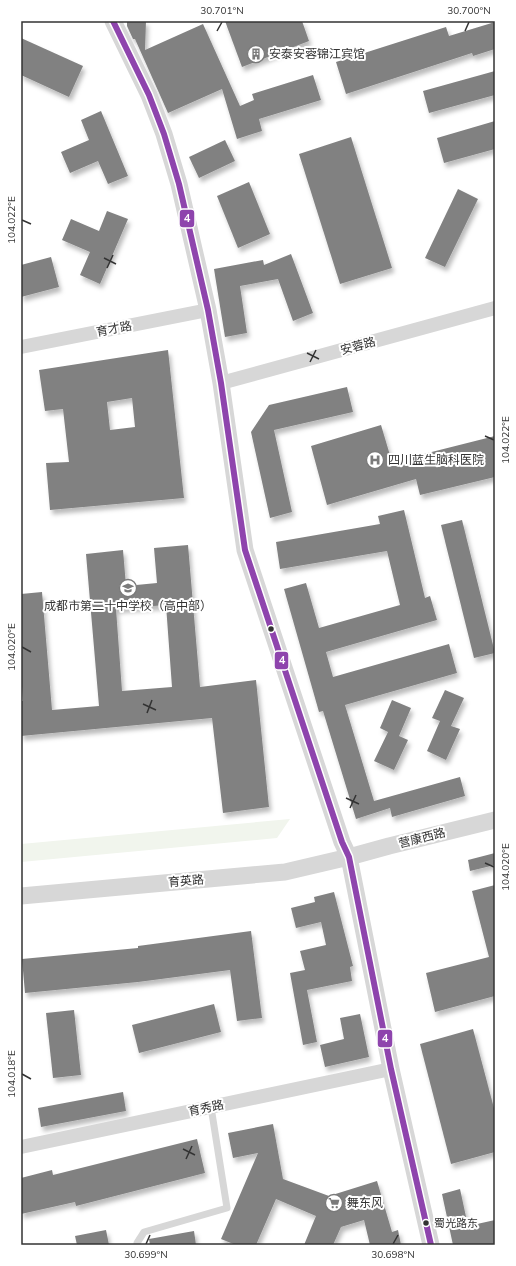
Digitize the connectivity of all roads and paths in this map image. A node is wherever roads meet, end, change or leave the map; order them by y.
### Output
1 (113, 21) edge
2 (495, 308) edge
3 (208, 310) junction
4 (21, 347) edge
5 (220, 383) junction
6 (495, 820) edge
7 (349, 857) junction
8 (21, 896) edge
9 (391, 1069) junction
10 (211, 1107) junction
11 (21, 1147) edge
12 (137, 1245) edge
13 (430, 1245) edge

1 - 3 street
2 - 5 street, 安蓉路
3 - 4 street, 育才路
3 - 5 street
5 - 7 street
6 - 7 street, 营康西路
7 - 8 street, 育英路
7 - 9 street
9 - 10 street, 育秀路
9 - 13 street
10 - 11 street, 育秀路
10 - 12 lane

